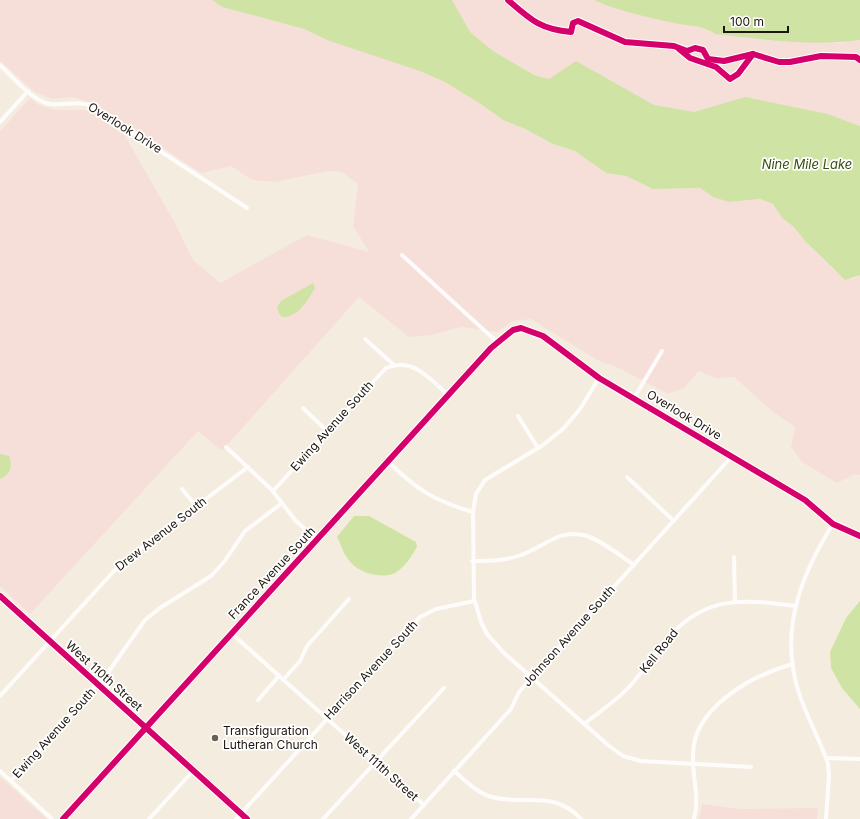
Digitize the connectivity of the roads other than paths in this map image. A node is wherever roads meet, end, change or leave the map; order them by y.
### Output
1 (0, 65) edge
2 (28, 91) junction
3 (0, 122) edge
4 (248, 208) dead end
5 (402, 255) dead end
6 (365, 339) dead end
7 (496, 342) junction
8 (662, 351) dead end
9 (394, 365) junction
10 (599, 378) junction
11 (448, 395) junction
12 (634, 398) junction
13 (303, 408) dead end
14 (518, 416) dead end
15 (328, 431) junction
16 (226, 446) dead end
17 (538, 448) junction
18 (732, 456) junction
19 (387, 461) junction
20 (248, 467) junction
21 (627, 477) dead end
22 (182, 489) dead end
23 (273, 491) junction
24 (282, 503) junction
25 (196, 506) junction
26 (473, 512) junction
27 (674, 521) junction
28 (833, 524) junction
29 (860, 536) edge
30 (317, 540) junction
31 (734, 557) dead end
32 (472, 561) junction
33 (634, 565) junction
34 (1, 598) edge
35 (349, 599) dead end
36 (474, 601) junction
37 (735, 601) junction
38 (795, 606) junction
39 (231, 633) junction
40 (50, 641) junction
41 (793, 664) junction
42 (279, 676) junction
43 (532, 678) junction
44 (283, 680) junction
45 (97, 684) junction
46 (444, 688) dead end
47 (0, 696) edge
48 (258, 700) dead end
49 (327, 719) junction
50 (584, 724) junction
51 (145, 728) junction
52 (826, 758) junction
53 (860, 759) edge
54 (376, 762) junction
55 (693, 764) junction
56 (751, 767) dead end
57 (0, 771) edge
58 (193, 771) junction
59 (454, 771) junction
60 (11, 781) junction
61 (424, 805) junction
62 (241, 814) junction
63 (52, 819) edge
64 (63, 819) edge
65 (149, 819) edge
66 (236, 819) edge
67 (247, 819) edge
68 (323, 819) edge
69 (411, 819) edge
70 (581, 819) edge
71 (694, 819) edge
72 (826, 819) edge

1 - 2 street, Overlook Drive
2 - 3 street
2 - 4 street, Overlook Drive
5 - 7 street
6 - 9 street
7 - 10 street, Overlook Drive
7 - 11 street, France Avenue South
8 - 12 street
9 - 11 street
9 - 15 street, Ewing Avenue South
10 - 12 street, Overlook Drive
10 - 17 street
11 - 19 street, France Avenue South
12 - 18 street, Overlook Drive
13 - 15 street
14 - 17 street
15 - 23 street, Ewing Avenue South
16 - 20 street
17 - 26 street
18 - 27 street, Johnson Avenue South
18 - 28 street, Overlook Drive
19 - 26 street
19 - 30 street, France Avenue South
20 - 23 street
20 - 25 street, Drew Avenue South
21 - 27 street
22 - 25 street
23 - 24 street
24 - 30 street
24 - 45 street, Ewing Avenue South
25 - 40 street, Drew Avenue South
26 - 32 street
27 - 33 street, Johnson Avenue South
28 - 29 street, Overlook Drive
28 - 38 street
30 - 39 street, France Avenue South
31 - 37 street
32 - 33 street
32 - 36 street
33 - 43 street, Johnson Avenue South
34 - 40 street, West 110th Street
35 - 44 street
36 - 43 street
36 - 49 street, Harrison Avenue South
37 - 38 street, Kell Road
37 - 50 street, Kell Road
38 - 41 street
39 - 42 street, West 111th Street
39 - 51 street, France Avenue South
40 - 45 street, West 110th Street
40 - 47 street, Drew Avenue South
41 - 52 street
41 - 55 street
42 - 44 street, West 111th Street
42 - 48 street
43 - 50 street
43 - 59 street, Johnson Avenue South
44 - 49 street, West 111th Street
45 - 51 street, West 110th Street
45 - 60 street, Ewing Avenue South
46 - 54 street
49 - 54 street, West 111th Street
49 - 62 street, Harrison Avenue South
50 - 55 street
51 - 58 street, West 110th Street
51 - 64 street, France Avenue South
52 - 53 street
52 - 72 street
54 - 61 street, West 111th Street
54 - 68 street
55 - 56 street
55 - 71 street
57 - 60 street
58 - 62 street, West 110th Street
58 - 65 street
59 - 61 street, Johnson Avenue South
59 - 70 street
60 - 63 street
61 - 69 street, Johnson Avenue South
62 - 66 street, Harrison Avenue South
62 - 67 street, West 110th Street

